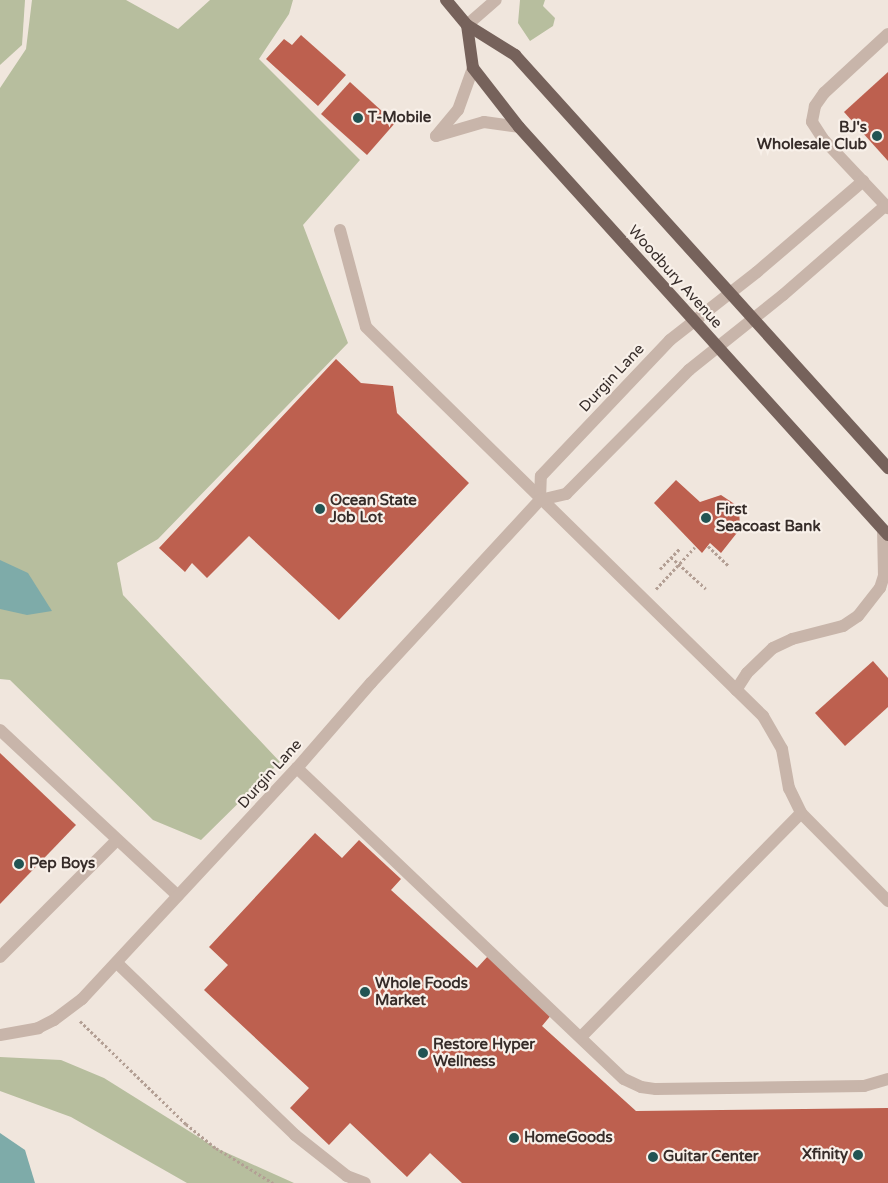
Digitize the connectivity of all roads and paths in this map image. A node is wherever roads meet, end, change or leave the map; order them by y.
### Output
1 (446, 0) edge
2 (496, 0) edge
3 (467, 25) junction
4 (888, 34) edge
5 (473, 68) junction
6 (519, 127) junction
7 (863, 181) junction
8 (887, 207) edge
9 (340, 230) dead end
10 (730, 293) junction
11 (753, 319) junction
12 (694, 321) junction
13 (718, 348) junction
14 (888, 468) edge
15 (540, 500) junction
16 (886, 532) edge
17 (708, 546) dead end
18 (695, 547) dead end
19 (679, 549) dead end
20 (671, 557) junction
21 (679, 564) junction
22 (728, 565) dead end
23 (660, 569) dead end
24 (706, 589) dead end
25 (655, 590) dead end
26 (736, 690) junction
27 (0, 730) edge
28 (297, 768) junction
29 (800, 813) junction
30 (118, 840) junction
31 (178, 896) junction
32 (888, 901) edge
33 (0, 957) edge
34 (117, 963) junction
35 (69, 1010) junction
36 (0, 1035) edge
37 (581, 1037) junction
38 (888, 1079) edge
39 (273, 1183) edge
40 (365, 1183) edge

1 - 3 main road, Woodbury Avenue
2 - 3 street
3 - 5 main road, Woodbury Avenue
3 - 10 main road, Woodbury Avenue
4 - 7 street
5 - 6 main road, Woodbury Avenue
5 - 6 street
6 - 12 main road, Woodbury Avenue
7 - 8 street
7 - 10 street, Durgin Lane
8 - 11 street
9 - 15 street
10 - 11 main road, Woodbury Avenue
10 - 12 street, Durgin Lane
11 - 13 street
11 - 14 main road, Woodbury Avenue
12 - 13 main road, Woodbury Avenue
12 - 15 street, Durgin Lane
13 - 15 street
13 - 16 main road, Woodbury Avenue
15 - 26 street
15 - 28 street, Durgin Lane
16 - 26 street
17 - 22 path
18 - 21 path
19 - 20 path
20 - 21 path
20 - 23 path
21 - 24 path
21 - 25 path
26 - 29 street
27 - 30 street
28 - 31 street, Durgin Lane
28 - 37 street
29 - 32 street
29 - 37 street
30 - 31 street
30 - 33 street
31 - 34 street, Durgin Lane
34 - 35 street, Durgin Lane
34 - 40 street
35 - 36 street, Durgin Lane
35 - 39 path
37 - 38 street

